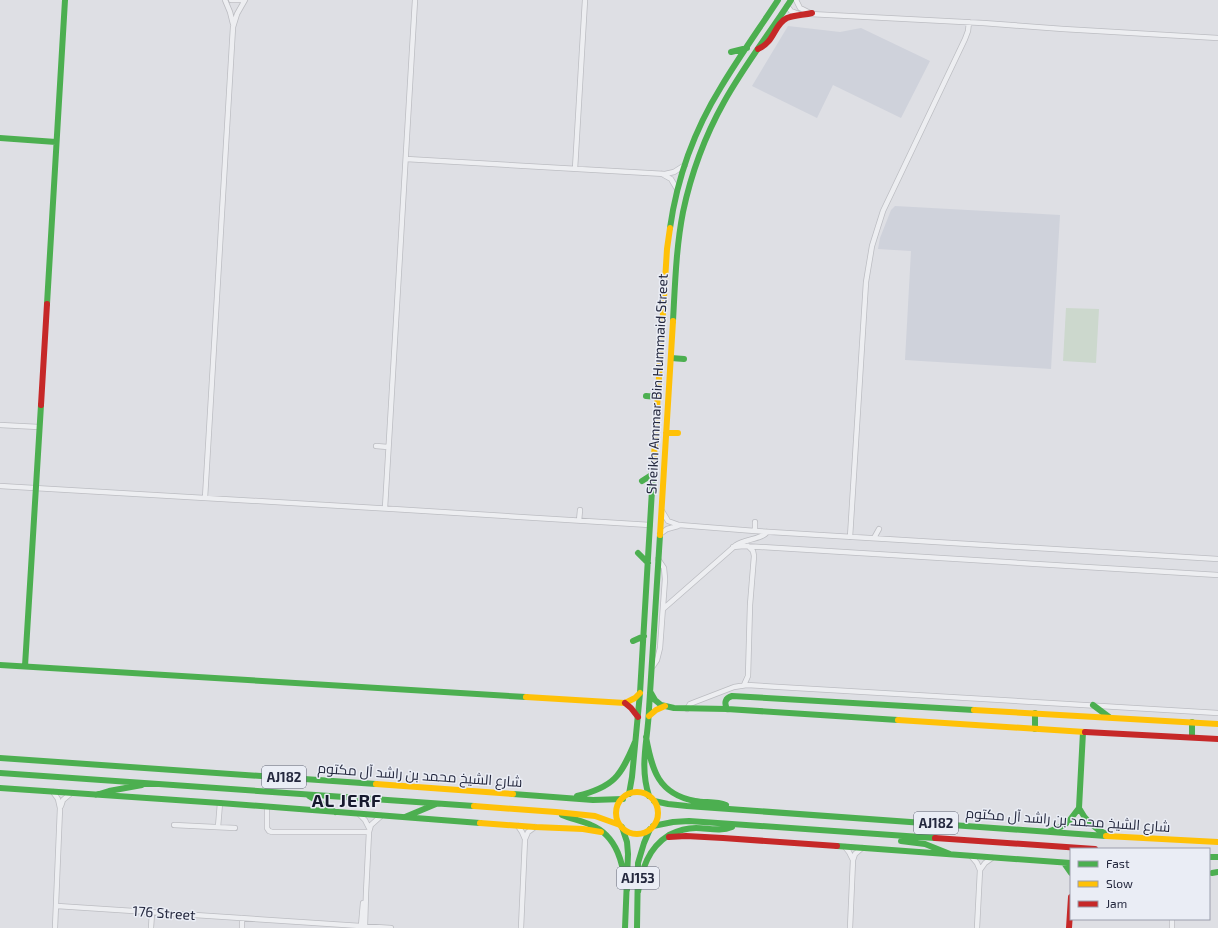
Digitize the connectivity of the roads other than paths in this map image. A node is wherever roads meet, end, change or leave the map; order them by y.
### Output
1 (64, 0) edge
2 (226, 0) edge
3 (231, 0) edge
4 (242, 0) edge
5 (245, 0) edge
6 (415, 0) edge
7 (585, 0) edge
8 (778, 0) edge
9 (791, 0) edge
10 (796, 0) edge
11 (786, 3) edge
12 (812, 14) junction
13 (969, 22) junction
14 (233, 27) junction
15 (1218, 38) edge
16 (747, 48) junction
17 (758, 49) junction
18 (732, 52) dead end
19 (0, 138) edge
20 (56, 142) junction
21 (406, 159) junction
22 (685, 165) junction
23 (575, 169) junction
24 (661, 174) junction
25 (677, 189) junction
26 (671, 358) junction
27 (684, 359) dead end
28 (646, 396) dead end
29 (658, 397) junction
30 (0, 425) edge
31 (39, 428) junction
32 (666, 433) junction
33 (678, 433) dead end
34 (376, 446) dead end
35 (388, 447) junction
36 (653, 474) junction
37 (642, 481) dead end
38 (0, 486) edge
39 (36, 488) junction
40 (205, 498) junction
41 (385, 508) junction
42 (580, 510) dead end
43 (662, 511) junction
44 (579, 521) junction
45 (755, 522) dead end
46 (650, 525) junction
47 (679, 526) junction
48 (879, 529) dead end
49 (755, 531) junction
50 (767, 532) junction
51 (660, 534) junction
52 (850, 537) junction
53 (874, 538) junction
54 (748, 546) junction
55 (733, 547) junction
56 (638, 553) dead end
57 (658, 558) junction
58 (1218, 560) edge
59 (648, 563) junction
60 (1218, 575) edge
61 (663, 609) junction
62 (644, 636) junction
63 (632, 642) dead end
64 (0, 665) edge
65 (25, 666) junction
66 (653, 666) junction
67 (744, 685) junction
68 (651, 692) junction
69 (640, 693) junction
70 (625, 703) junction
71 (1093, 705) junction
72 (664, 706) junction
73 (687, 708) junction
74 (727, 709) junction
75 (1218, 712) edge
76 (1035, 713) junction
77 (649, 716) junction
78 (638, 717) junction
79 (1111, 718) junction
80 (1192, 722) junction
81 (1218, 724) edge
82 (1035, 729) junction
83 (1083, 732) junction
84 (646, 737) junction
85 (1192, 738) junction
86 (1218, 739) edge
87 (635, 742) junction
88 (0, 758) edge
89 (0, 772) edge
90 (148, 783) junction
91 (0, 788) edge
92 (53, 792) junction
93 (70, 794) junction
94 (629, 794) junction
95 (96, 795) junction
96 (308, 795) junction
97 (568, 798) junction
98 (623, 799) junction
99 (652, 799) junction
100 (220, 803) junction
101 (437, 803) junction
102 (267, 807) junction
103 (60, 808) junction
104 (1079, 808) junction
105 (732, 809) junction
106 (335, 812) junction
107 (556, 812) junction
108 (358, 814) junction
109 (381, 816) junction
110 (405, 818) junction
111 (174, 825) dead end
112 (735, 825) junction
113 (518, 826) junction
114 (621, 826) junction
115 (218, 827) junction
116 (535, 827) junction
117 (235, 828) dead end
118 (652, 828) junction
119 (369, 830) junction
120 (1048, 832) junction
121 (604, 833) junction
122 (888, 835) junction
123 (1111, 836) junction
124 (667, 837) junction
125 (524, 839) junction
126 (1218, 842) edge
127 (845, 847) junction
128 (862, 848) junction
129 (1080, 848) edge
130 (950, 854) junction
131 (972, 857) junction
132 (992, 858) junction
133 (853, 860) junction
134 (1068, 863) edge
135 (980, 870) junction
136 (627, 890) junction
137 (638, 892) junction
138 (57, 906) junction
139 (1070, 912) edge
140 (152, 913) junction
141 (242, 918) junction
142 (363, 926) junction
143 (55, 928) edge
144 (151, 928) edge
145 (242, 928) edge
146 (391, 928) edge
147 (521, 928) edge
148 (625, 928) edge
149 (637, 928) edge
150 (850, 928) edge
151 (977, 928) edge
152 (1069, 928) edge

1 - 20 main road
2 - 14 street
3 - 4 street
5 - 14 street
6 - 21 street
7 - 23 street
8 - 16 main road, Sheikh Ammar Bin Hummaid Street
9 - 11 main road, Sheikh Ammar Bin Hummaid Street
10 - 12 street
11 - 12 street
11 - 17 main road, Sheikh Ammar Bin Hummaid Street
12 - 13 street
12 - 17 main road
13 - 15 street
13 - 52 street
14 - 40 street
16 - 18 main road
16 - 22 main road, Sheikh Ammar Bin Hummaid Street
17 - 26 main road, Sheikh Ammar Bin Hummaid Street
19 - 20 main road
20 - 31 main road
21 - 23 street
21 - 35 street
22 - 24 street
22 - 25 main road, Sheikh Ammar Bin Hummaid Street
23 - 24 street
24 - 25 street
25 - 29 main road, Sheikh Ammar Bin Hummaid Street
26 - 27 main road
26 - 32 main road, Sheikh Ammar Bin Hummaid Street
28 - 29 main road
29 - 36 main road, Sheikh Ammar Bin Hummaid Street
30 - 31 street
31 - 39 main road
32 - 33 main road
32 - 43 main road, Sheikh Ammar Bin Hummaid Street
34 - 35 street
35 - 41 street
36 - 37 main road
36 - 46 main road, Sheikh Ammar Bin Hummaid Street
38 - 39 street
39 - 40 street
39 - 65 main road
40 - 41 street
41 - 44 street
42 - 44 street
43 - 47 street
43 - 51 main road, Sheikh Ammar Bin Hummaid Street
44 - 46 street
45 - 49 street
46 - 59 main road, Sheikh Ammar Bin Hummaid Street
47 - 49 street
47 - 51 street
48 - 53 street
49 - 50 street
50 - 52 street
50 - 55 street
51 - 57 main road, Sheikh Ammar Bin Hummaid Street
52 - 53 street
53 - 58 street
54 - 55 street
54 - 60 street
54 - 67 street
55 - 61 street
56 - 59 main road
57 - 61 street
57 - 66 main road, Sheikh Ammar Bin Hummaid Street
59 - 62 main road, Sheikh Ammar Bin Hummaid Street
61 - 66 street
62 - 63 main road
62 - 69 main road, Sheikh Ammar Bin Hummaid Street
64 - 65 main road
65 - 70 main road
66 - 68 main road, Sheikh Ammar Bin Hummaid Street
67 - 71 street
67 - 73 street
68 - 72 main road
68 - 77 main road, Sheikh Ammar Bin Hummaid Street
69 - 70 main road
69 - 78 main road, Sheikh Ammar Bin Hummaid Street
70 - 78 main road
71 - 75 street
71 - 79 main road
72 - 73 main road
72 - 77 main road
73 - 74 main road
74 - 76 main road
74 - 82 main road
76 - 79 main road
76 - 82 main road
77 - 84 main road, Sheikh Ammar Bin Hummaid Street
78 - 87 main road, Sheikh Ammar Bin Hummaid Street
79 - 80 main road
80 - 81 main road
80 - 85 main road
82 - 83 main road
83 - 85 main road
83 - 104 main road
84 - 99 main road, Sheikh Ammar Bin Hummaid Street
84 - 105 main road
85 - 86 main road
87 - 94 main road, Sheikh Ammar Bin Hummaid Street
87 - 97 main road
88 - 97 main road, شارع الشيخ محمد بن راشد آل مكتوم / AJ182
89 - 90 main road, شارع الشيخ محمد بن راشد آل مكتوم / AJ182
90 - 95 main road
90 - 96 main road, شارع الشيخ محمد بن راشد آل مكتوم / AJ182
91 - 92 main road
92 - 93 main road
92 - 103 street
93 - 95 main road
93 - 103 street
94 - 98 main road
94 - 99 main road
95 - 100 main road
96 - 101 main road, شارع الشيخ محمد بن راشد آل مكتوم / AJ182
96 - 106 main road
97 - 98 main road, شارع الشيخ محمد بن راشد آل مكتوم / AJ182
98 - 114 main road
99 - 105 main road, شارع الشيخ محمد بن راشد آل مكتوم / AJ182
99 - 118 main road
100 - 102 main road
100 - 115 street
101 - 107 main road, شارع الشيخ محمد بن راشد آل مكتوم / AJ182
101 - 110 main road
102 - 106 main road
102 - 119 street
103 - 138 street
104 - 120 main road
104 - 123 main road
105 - 120 main road, شارع الشيخ محمد بن راشد آل مكتوم / AJ182
106 - 108 main road
107 - 114 main road, شارع الشيخ محمد بن راشد آل مكتوم / AJ182
107 - 121 main road
108 - 109 main road
108 - 119 street
109 - 110 main road
109 - 119 street
110 - 113 main road
111 - 115 street
112 - 118 main road, شارع الشيخ محمد بن راشد آل مكتوم / AJ182
112 - 122 main road, شارع الشيخ محمد بن راشد آل مكتوم / AJ182
112 - 124 main road
113 - 116 main road
113 - 125 street
114 - 118 main road
114 - 136 main road, AJ153
115 - 117 street
116 - 121 main road
116 - 125 street
118 - 137 main road, AJ153
119 - 142 street
120 - 123 main road, شارع الشيخ محمد بن راشد آل مكتوم / AJ182
121 - 136 main road
122 - 129 main road, شارع الشيخ محمد بن راشد آل مكتوم / AJ182
122 - 130 main road
123 - 126 main road, شارع الشيخ محمد بن راشد آل مكتوم / AJ182
124 - 127 main road
124 - 137 main road
125 - 147 street
127 - 128 main road
127 - 133 street
128 - 130 main road
128 - 133 street
130 - 131 main road
131 - 132 main road
131 - 135 street
132 - 134 main road
132 - 135 street
133 - 150 street
135 - 151 street
136 - 148 main road, AJ153
137 - 149 main road, AJ153
138 - 140 street, 176 Street
138 - 143 street
139 - 152 main road
140 - 141 street, 176 Street
140 - 144 street
141 - 142 street, 176 Street
141 - 145 street
142 - 146 street, 176 Street

